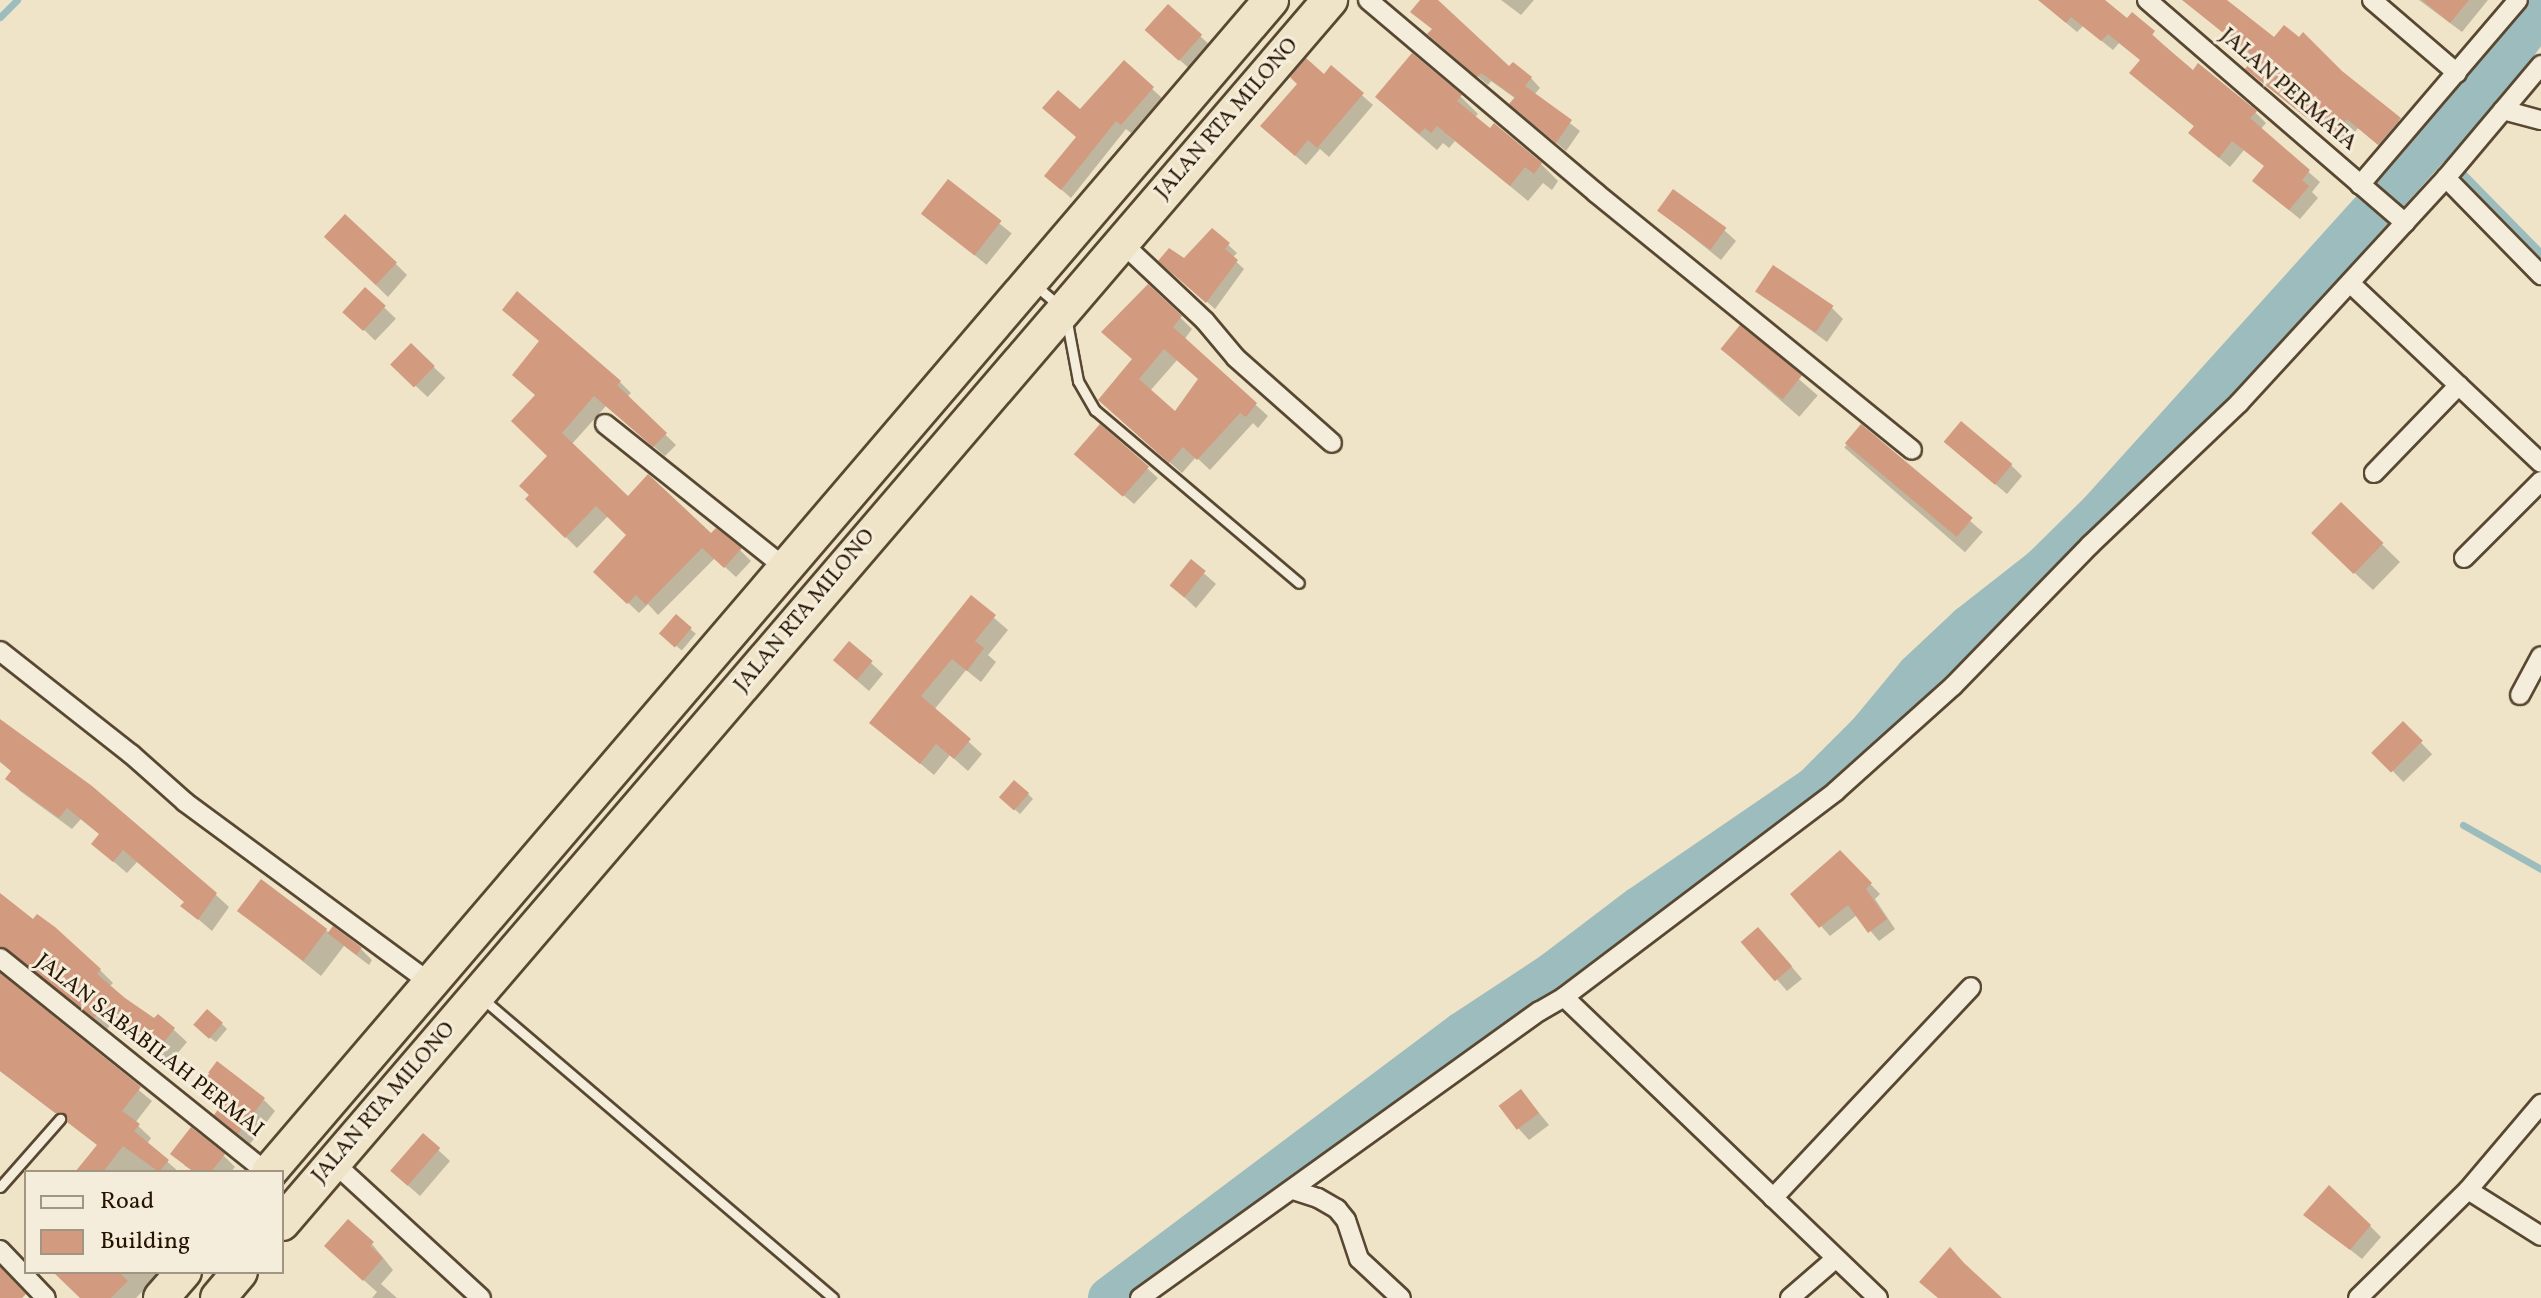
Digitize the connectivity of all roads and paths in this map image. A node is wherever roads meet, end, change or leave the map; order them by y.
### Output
1 (1271, 0) edge
2 (1330, 0) edge
3 (1368, 0) edge
4 (2147, 0) edge
5 (2372, 0) edge
6 (2518, 0) edge
7 (2541, 66) edge
8 (2457, 73) junction
9 (2503, 110) junction
10 (2541, 120) edge
11 (2446, 178) junction
12 (2364, 189) junction
13 (2405, 223) junction
14 (1122, 243) junction
15 (2541, 275) edge
16 (1030, 280) junction
17 (2350, 283) junction
18 (1064, 310) junction
19 (2459, 385) junction
20 (605, 424) dead end
21 (1332, 443) dead end
22 (1912, 450) dead end
23 (2541, 463) edge
24 (2374, 473) dead end
25 (2541, 481) edge
26 (2464, 558) dead end
27 (784, 567) junction
28 (1299, 583) dead end
29 (0, 651) edge
30 (2541, 656) edge
31 (2520, 695) dead end
32 (0, 958) edge
33 (429, 982) junction
34 (1971, 987) dead end
35 (478, 994) junction
36 (1564, 997) junction
37 (345, 1082) junction
38 (2541, 1104) edge
39 (379, 1110) junction
40 (60, 1119) dead end
41 (333, 1162) junction
42 (265, 1170) edge
43 (270, 1170) edge
44 (0, 1187) edge
45 (1293, 1190) junction
46 (2468, 1190) junction
47 (1773, 1198) junction
48 (284, 1221) edge
49 (2541, 1236) edge
50 (0, 1250) edge
51 (1835, 1259) junction
52 (182, 1274) edge
53 (238, 1274) edge
54 (46, 1298) edge
55 (161, 1298) edge
56 (218, 1298) edge
57 (481, 1298) edge
58 (833, 1298) edge
59 (1140, 1298) edge
60 (1401, 1298) edge
61 (1790, 1298) edge
62 (1878, 1298) edge
63 (2358, 1298) edge

1 - 16 highway, JALAN RTA MILONO
2 - 14 highway, JALAN RTA MILONO
3 - 22 street
4 - 12 street, JALAN PERMATA
5 - 8 street
6 - 8 street
7 - 9 street
8 - 12 street
9 - 10 street
9 - 11 street
11 - 13 street
11 - 15 street
12 - 13 street, JALAN PERMATA
13 - 17 street
14 - 18 highway, JALAN RTA MILONO
14 - 21 street
16 - 18 lane
16 - 27 highway, JALAN RTA MILONO
17 - 19 street
17 - 36 street
18 - 28 lane
18 - 35 highway, JALAN RTA MILONO
19 - 23 street
19 - 24 street
20 - 27 street
25 - 26 street
27 - 33 highway, JALAN RTA MILONO
29 - 33 street
30 - 31 street
32 - 42 street, JALAN SABABILAH PERMAI
33 - 37 highway, JALAN RTA MILONO
34 - 47 street
35 - 39 highway, JALAN RTA MILONO
35 - 58 lane
36 - 45 street
36 - 47 street
37 - 39 highway
37 - 43 highway, JALAN RTA MILONO
38 - 46 street
39 - 41 highway, JALAN RTA MILONO
40 - 44 lane
41 - 48 highway, JALAN RTA MILONO
41 - 57 street
45 - 59 street
45 - 60 street
46 - 49 street
46 - 63 street
47 - 51 street
50 - 54 street
51 - 61 street
51 - 62 street
52 - 55 highway
53 - 56 highway

